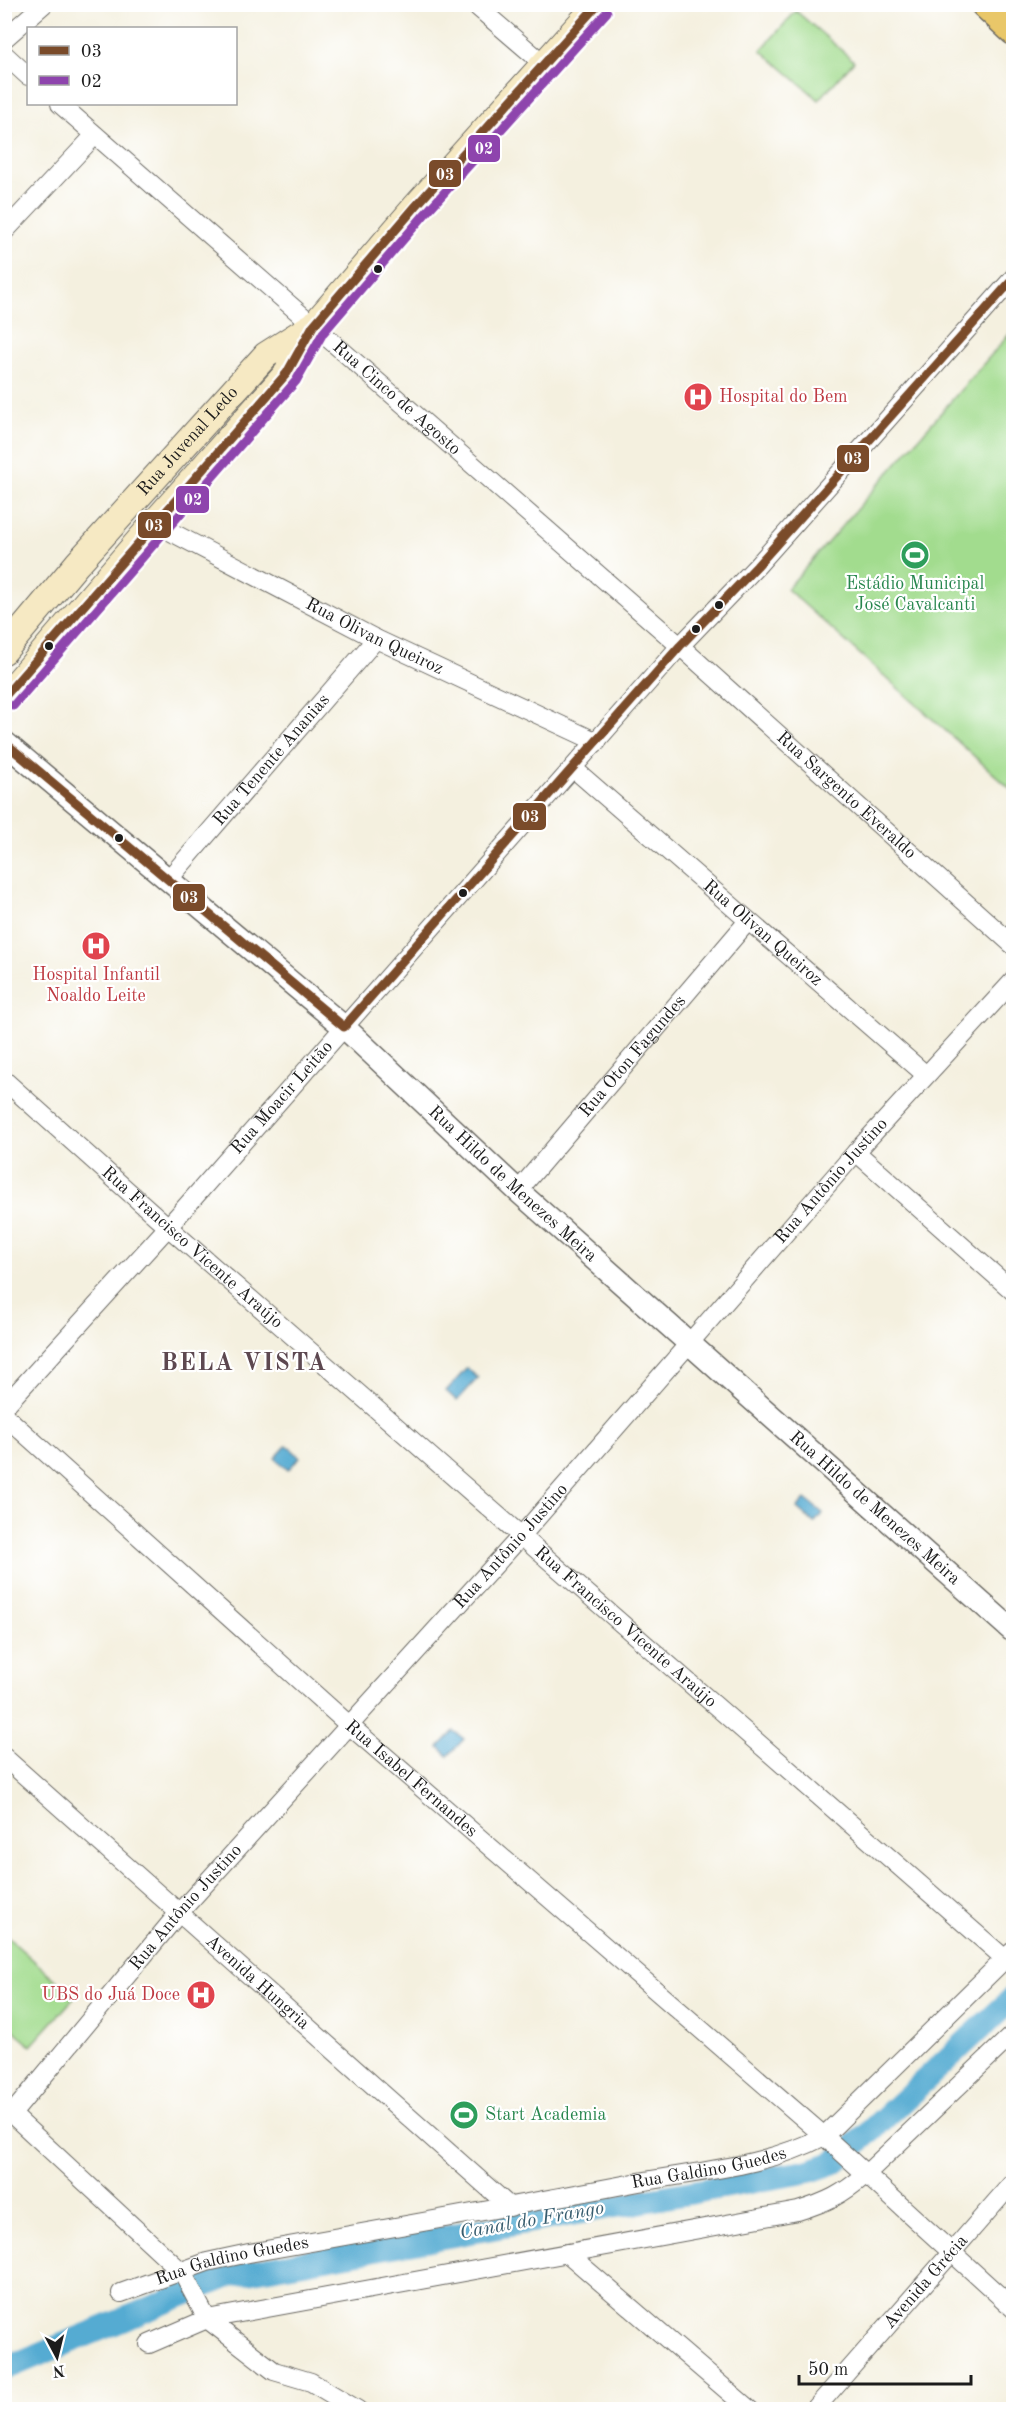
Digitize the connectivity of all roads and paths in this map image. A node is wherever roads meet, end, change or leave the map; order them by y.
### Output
1 (44, 4) edge
2 (474, 4) edge
3 (598, 4) edge
4 (985, 4) edge
5 (1014, 31) edge
6 (4, 39) edge
7 (4, 54) edge
8 (545, 65) junction
9 (27, 75) edge
10 (61, 105) edge
11 (95, 135) junction
12 (4, 232) edge
13 (1014, 277) edge
14 (313, 326) junction
15 (154, 523) junction
16 (376, 639) junction
17 (680, 646) junction
18 (4, 651) edge
19 (4, 698) edge
20 (4, 742) edge
21 (597, 742) junction
22 (574, 769) junction
23 (167, 881) junction
24 (748, 921) junction
25 (1014, 946) edge
26 (1014, 980) edge
27 (344, 1027) junction
28 (926, 1075) junction
29 (4, 1080) edge
30 (856, 1152) junction
31 (518, 1191) junction
32 (168, 1227) junction
33 (1014, 1292) edge
34 (692, 1343) junction
35 (4, 1407) edge
36 (4, 1415) edge
37 (522, 1535) junction
38 (1014, 1632) edge
39 (349, 1725) junction
40 (4, 1757) edge
41 (178, 1914) junction
42 (1009, 1954) edge
43 (1014, 2033) edge
44 (8, 2110) edge
45 (824, 2136) junction
46 (865, 2175) junction
47 (1014, 2181) edge
48 (510, 2207) junction
49 (948, 2252) junction
50 (567, 2253) junction
51 (185, 2278) junction
52 (121, 2293) dead end
53 (1014, 2309) edge
54 (205, 2315) junction
55 (149, 2344) dead end
56 (358, 2409) edge
57 (750, 2409) edge
58 (814, 2409) edge

1 - 6 street
2 - 8 street
3 - 8 main road, Rua Juvenal Ledo
4 - 5 main road
7 - 9 street
8 - 14 main road, Rua Juvenal Ledo
10 - 11 street, Rua Cinco de Agosto
11 - 12 street
11 - 14 street, Rua Cinco de Agosto
13 - 17 street, Rua Moacir Leitão
14 - 15 main road, Rua Juvenal Ledo
14 - 17 street, Rua Cinco de Agosto
14 - 18 main road, Rua Juvenal Ledo
15 - 16 street, Rua Olivan Queiroz
15 - 19 main road, Rua Juvenal Ledo
16 - 21 street, Rua Olivan Queiroz
16 - 23 street, Rua Tenente Ananias
17 - 21 street, Rua Moacir Leitão
17 - 25 street, Rua Sargento Everaldo
20 - 23 street, Rua Hildo de Menezes Meira
21 - 22 street, Rua Moacir Leitão
22 - 24 street, Rua Olivan Queiroz
22 - 27 street, Rua Moacir Leitão
23 - 27 street, Rua Hildo de Menezes Meira
24 - 28 street, Rua Olivan Queiroz
24 - 31 street, Rua Oton Fagundes
26 - 28 street, Rua Antônio Justino
27 - 31 street, Rua Hildo de Menezes Meira
27 - 32 street, Rua Moacir Leitão
28 - 30 street, Rua Antônio Justino
29 - 32 street, Rua Francisco Vicente Araújo
30 - 33 street
30 - 34 street, Rua Antônio Justino
31 - 34 street, Rua Hildo de Menezes Meira
32 - 35 street, Rua Moacir Leitão
32 - 37 street, Rua Francisco Vicente Araújo
34 - 37 street, Rua Antônio Justino
34 - 38 street, Rua Hildo de Menezes Meira
36 - 39 street, Rua Isabel Fernandes
37 - 39 street, Rua Antônio Justino
37 - 42 street, Rua Francisco Vicente Araújo
39 - 41 street, Rua Antônio Justino
39 - 45 street, Rua Isabel Fernandes
40 - 41 street, Avenida Hungria
41 - 44 street, Rua Antônio Justino
41 - 48 street, Avenida Hungria
42 - 45 street, Rua Galdino Guedes
43 - 46 street
44 - 51 street
45 - 46 street, Rua Isabel Fernandes
45 - 48 street, Rua Galdino Guedes
46 - 49 street, Rua Isabel Fernandes
46 - 50 street
47 - 49 street, Avenida Grécia
48 - 51 street, Rua Galdino Guedes
49 - 53 street, Rua Isabel Fernandes
49 - 58 street, Avenida Grécia
50 - 54 street
50 - 57 street
51 - 52 street, Rua Galdino Guedes
51 - 54 street
54 - 55 street
54 - 56 street

